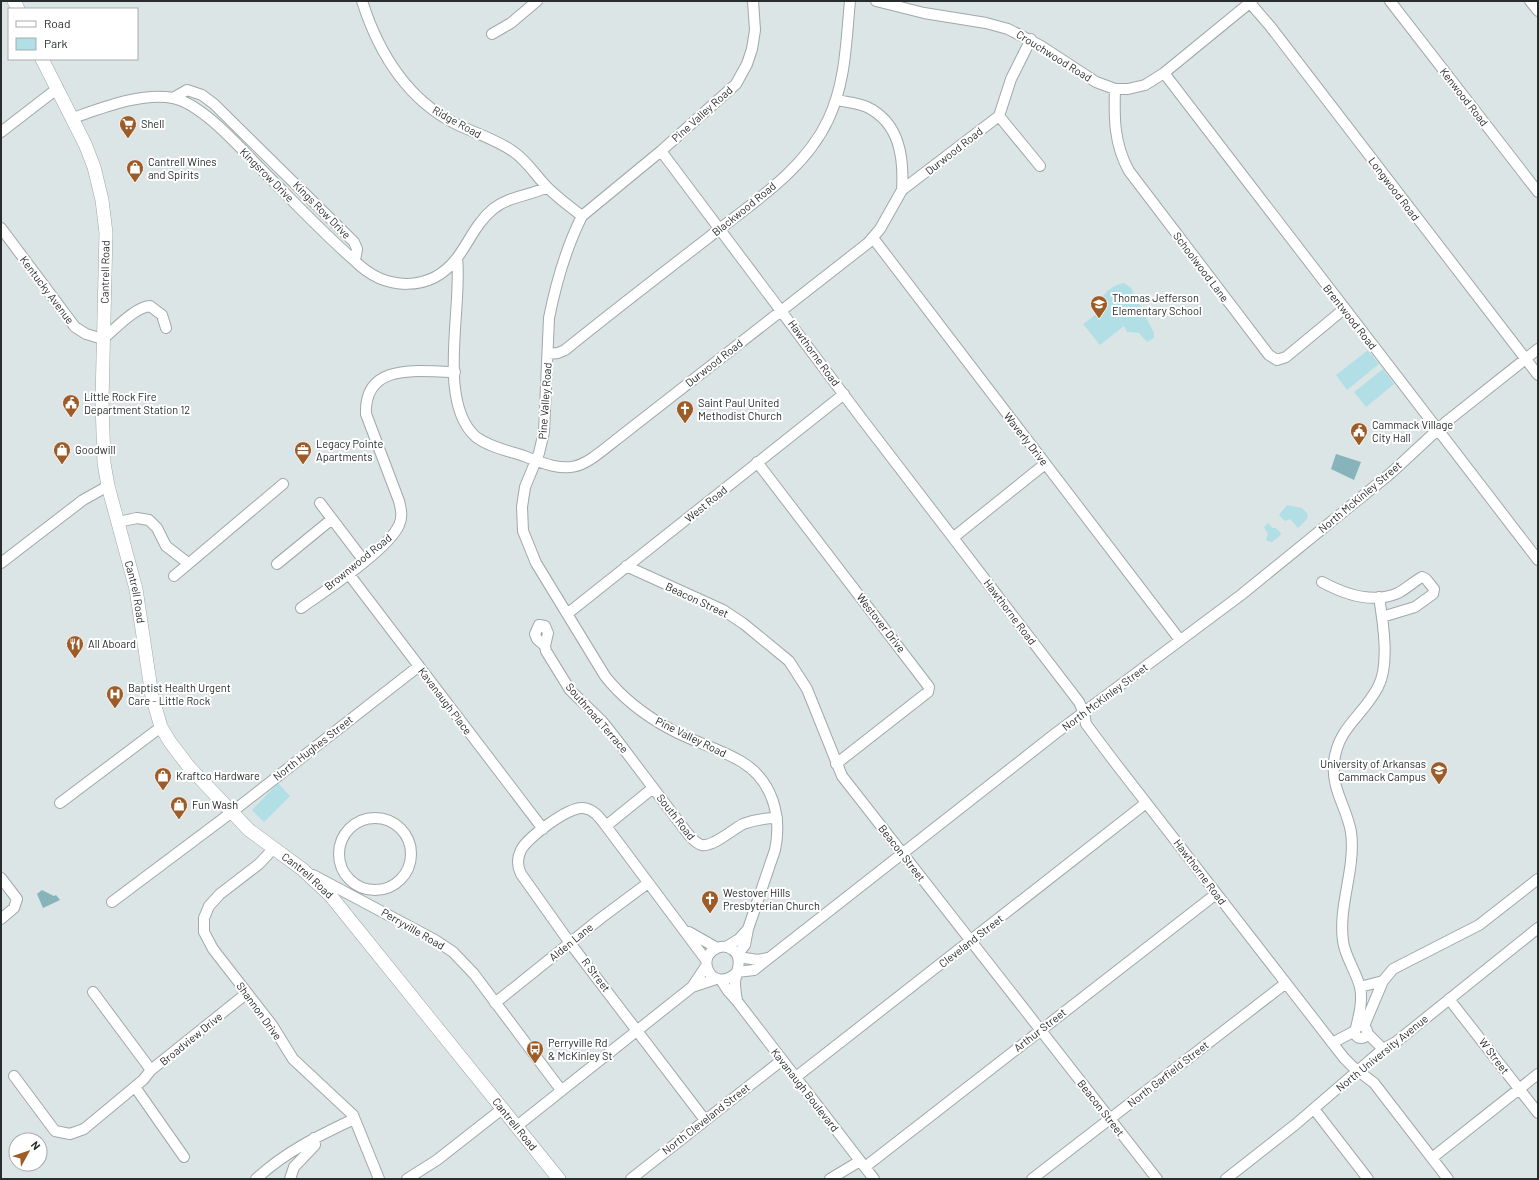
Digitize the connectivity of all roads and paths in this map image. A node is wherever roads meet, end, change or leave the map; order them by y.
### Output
1 (362, 1) edge
2 (537, 1) edge
3 (753, 1) edge
4 (850, 1) edge
5 (876, 1) edge
6 (1390, 1) edge
7 (1530, 1) edge
8 (1251, 2) edge
9 (1538, 11) edge
10 (492, 34) dead end
11 (1031, 39) junction
12 (43, 60) edge
13 (1164, 73) junction
14 (58, 88) junction
15 (1115, 89) junction
16 (173, 98) junction
17 (837, 100) junction
18 (999, 116) junction
19 (73, 118) junction
20 (1, 132) edge
21 (661, 151) junction
22 (1040, 166) dead end
23 (547, 187) junction
24 (902, 190) junction
25 (1538, 192) edge
26 (582, 216) junction
27 (1, 228) edge
28 (720, 228) junction
29 (873, 238) junction
30 (457, 258) junction
31 (355, 261) junction
32 (782, 309) junction
33 (1344, 309) junction
34 (166, 328) dead end
35 (102, 339) junction
36 (1538, 349) edge
37 (548, 354) junction
38 (1526, 358) junction
39 (455, 372) junction
40 (1538, 375) edge
41 (844, 394) junction
42 (1438, 430) junction
43 (535, 461) junction
44 (757, 462) junction
45 (1045, 464) junction
46 (283, 484) dead end
47 (108, 486) junction
48 (320, 503) dead end
49 (332, 519) junction
50 (118, 522) junction
51 (954, 537) junction
52 (1538, 560) edge
53 (364, 561) junction
54 (1, 563) edge
55 (188, 563) junction
56 (277, 564) dead end
57 (626, 566) junction
58 (348, 573) junction
59 (174, 576) dead end
60 (1322, 582) dead end
61 (1380, 597) junction
62 (301, 608) dead end
63 (567, 614) junction
64 (1382, 617) junction
65 (1180, 640) junction
66 (545, 646) dead end
67 (418, 666) junction
68 (1084, 713) junction
69 (161, 727) junction
70 (836, 764) junction
71 (653, 788) junction
72 (60, 803) dead end
73 (1146, 803) junction
74 (232, 812) junction
75 (777, 818) junction
76 (606, 826) junction
77 (543, 829) junction
78 (274, 849) junction
79 (903, 854) junction
80 (302, 869) junction
81 (348, 877) junction
82 (1, 878) edge
83 (1538, 879) edge
84 (648, 883) junction
85 (340, 889) junction
86 (1216, 894) junction
87 (112, 902) dead end
88 (1, 919) edge
89 (684, 929) junction
90 (748, 929) junction
91 (1538, 929) edge
92 (971, 941) junction
93 (570, 943) junction
94 (722, 947) junction
95 (738, 956) junction
96 (768, 958) junction
97 (706, 963) junction
98 (736, 972) junction
99 (719, 979) junction
100 (1383, 981) junction
101 (1286, 983) junction
102 (692, 987) junction
103 (1360, 987) junction
104 (93, 992) dead end
105 (248, 993) junction
106 (1449, 999) junction
107 (737, 1001) junction
108 (495, 1003) junction
109 (1041, 1030) junction
110 (1360, 1030) junction
111 (638, 1031) junction
112 (1332, 1043) junction
113 (1383, 1049) junction
114 (782, 1060) junction
115 (151, 1070) junction
116 (1357, 1070) junction
117 (1538, 1074) edge
118 (14, 1076) dead end
119 (796, 1078) junction
120 (135, 1087) junction
121 (1519, 1088) junction
122 (562, 1090) junction
123 (502, 1109) junction
124 (1314, 1109) junction
125 (1538, 1113) edge
126 (354, 1119) junction
127 (1109, 1119) junction
128 (705, 1120) junction
129 (516, 1126) junction
130 (314, 1138) junction
131 (184, 1157) dead end
132 (1432, 1158) junction
133 (862, 1164) junction
134 (1229, 1178) edge
135 (256, 1179) edge
136 (290, 1179) edge
137 (379, 1179) edge
138 (407, 1179) edge
139 (559, 1179) edge
140 (631, 1179) edge
141 (830, 1179) edge
142 (874, 1179) edge
143 (1032, 1179) edge
144 (1157, 1179) edge
145 (1368, 1179) edge
146 (1448, 1179) edge

1 - 23 street, Ridge Road
2 - 10 street
3 - 21 street, Pine Valley Road
4 - 17 street, Blackwood Road
5 - 11 street, Crouchwood Road
6 - 25 street, Kenwood Road
7 - 9 street
8 - 13 street, Crouchwood Road
8 - 38 street, Longwood Road
11 - 15 street, Crouchwood Road
11 - 18 street
12 - 14 main road, Cantrell Road
13 - 15 street, Crouchwood Road
13 - 33 street, Brentwood Road
14 - 19 main road, Cantrell Road
14 - 20 street
15 - 33 street, Schoolwood Lane
16 - 19 street, Kings Row Drive
16 - 31 street, Kingsrow Drive
16 - 31 street, Kings Row Drive
17 - 24 street
17 - 28 street, Blackwood Road
18 - 22 street
18 - 24 street, Durwood Road
19 - 35 main road, Cantrell Road
21 - 26 street, Pine Valley Road
21 - 28 street, Hawthorne Road
23 - 26 street, Ridge Road
23 - 30 street
24 - 29 street, Durwood Road
26 - 37 street, Pine Valley Road
27 - 35 street, Kentucky Avenue
28 - 32 street, Hawthorne Road
28 - 37 street, Blackwood Road
29 - 32 street, Durwood Road
29 - 45 street, Waverly Drive
30 - 31 street
30 - 39 street, Durwood Road
32 - 41 street, Hawthorne Road
32 - 43 street, Durwood Road
33 - 42 street, Brentwood Road
34 - 35 street
35 - 47 main road, Cantrell Road
36 - 38 street, North McKinley Street
37 - 43 street, Pine Valley Road
38 - 40 street, Longwood Road
38 - 42 street, North McKinley Street
39 - 43 street, Durwood Road
39 - 53 street, Brownwood Road
41 - 44 street, West Road
41 - 51 street, Hawthorne Road
42 - 52 street, Brentwood Road
42 - 65 street, North McKinley Street
43 - 63 street, Pine Valley Road
44 - 57 street, West Road
44 - 70 street, Westover Drive
45 - 51 street
45 - 65 street, Waverly Drive
46 - 55 street
47 - 50 main road, Cantrell Road
47 - 54 street
48 - 49 street
49 - 53 street
49 - 56 street
50 - 55 street
50 - 69 main road, Cantrell Road
51 - 68 street, Hawthorne Road
53 - 58 street, Brownwood Road
55 - 59 street
57 - 63 street, West Road
57 - 70 street, Beacon Street
58 - 62 street, Brownwood Road
58 - 67 street, Kavanaugh Place
60 - 61 street
61 - 64 street
61 - 64 street
63 - 75 street, Pine Valley Road
64 - 103 street
65 - 68 street, North McKinley Street
66 - 71 street, Southroad Terrace
67 - 74 street, North Hughes Street
67 - 77 street, Kavanaugh Place
68 - 73 street, Hawthorne Road
68 - 79 street, North McKinley Street
69 - 72 street
69 - 74 main road, Cantrell Road
70 - 79 street, Beacon Street
71 - 75 street, South Road
71 - 76 street, South Road
73 - 86 street, Hawthorne Road
73 - 92 street, Cleveland Street
74 - 78 main road, Cantrell Road
74 - 87 street, North Hughes Street
75 - 90 street, Pine Valley Road
76 - 77 street
76 - 84 street
77 - 93 street, R Street
78 - 80 main road, Cantrell Road
78 - 105 street, Shannon Drive
79 - 92 street, Beacon Street
79 - 96 street, North McKinley Street
80 - 85 street, Perryville Road
80 - 123 main road, Cantrell Road
81 - 81 street
81 - 85 street
82 - 88 street
83 - 100 street
84 - 89 street
84 - 93 street, Alden Lane
85 - 108 street, Perryville Road
86 - 101 street, Hawthorne Road
86 - 109 street, Arthur Street
89 - 94 street
89 - 97 street
90 - 94 street
90 - 95 street, Pine Valley Road
91 - 106 street, North University Avenue
92 - 109 street, Beacon Street
92 - 119 street, Cleveland Street
93 - 108 street, Alden Lane
93 - 111 street, R Street
94 - 95 street
94 - 97 street
95 - 96 street
95 - 98 street
96 - 98 street, North McKinley Street
97 - 99 street
97 - 102 street
98 - 99 street
98 - 107 street
99 - 102 street
99 - 107 street, Kavanaugh Boulevard
100 - 103 street
100 - 110 street
101 - 112 street, Hawthorne Road
101 - 127 street, North Garfield Street
102 - 111 street
103 - 110 street
104 - 115 street
105 - 115 street, Broadview Drive
105 - 126 street, Shannon Drive
106 - 113 street, North University Avenue
106 - 121 street, W Street
107 - 114 street, Kavanaugh Boulevard
108 - 122 street, Perryville Road
109 - 127 street, Beacon Street
109 - 133 street, Arthur Street
110 - 112 street
110 - 113 street
111 - 122 street
111 - 128 street, R Street
112 - 116 street, Hawthorne Road
113 - 116 street, North University Avenue
114 - 119 street, Kavanaugh Boulevard
114 - 128 street, North Cleveland Street
115 - 120 street, Broadview Drive
116 - 124 street, North University Avenue
116 - 132 street, Hawthorne Road
117 - 121 street
118 - 120 street, Broadview Drive
119 - 133 street, Kavanaugh Boulevard
120 - 131 street
121 - 125 street, W Street
121 - 132 street
122 - 129 street
123 - 129 main road, Cantrell Road
123 - 138 street
124 - 134 street, North University Avenue
124 - 145 street
126 - 130 street
126 - 137 street, Shannon Drive
127 - 143 street, North Garfield Street
127 - 144 street, Beacon Street
128 - 140 street, North Cleveland Street
129 - 139 main road, Cantrell Road
130 - 135 street
130 - 136 street
132 - 146 street, Hawthorne Road
133 - 141 street, Arthur Street
133 - 142 street, Kavanaugh Boulevard

